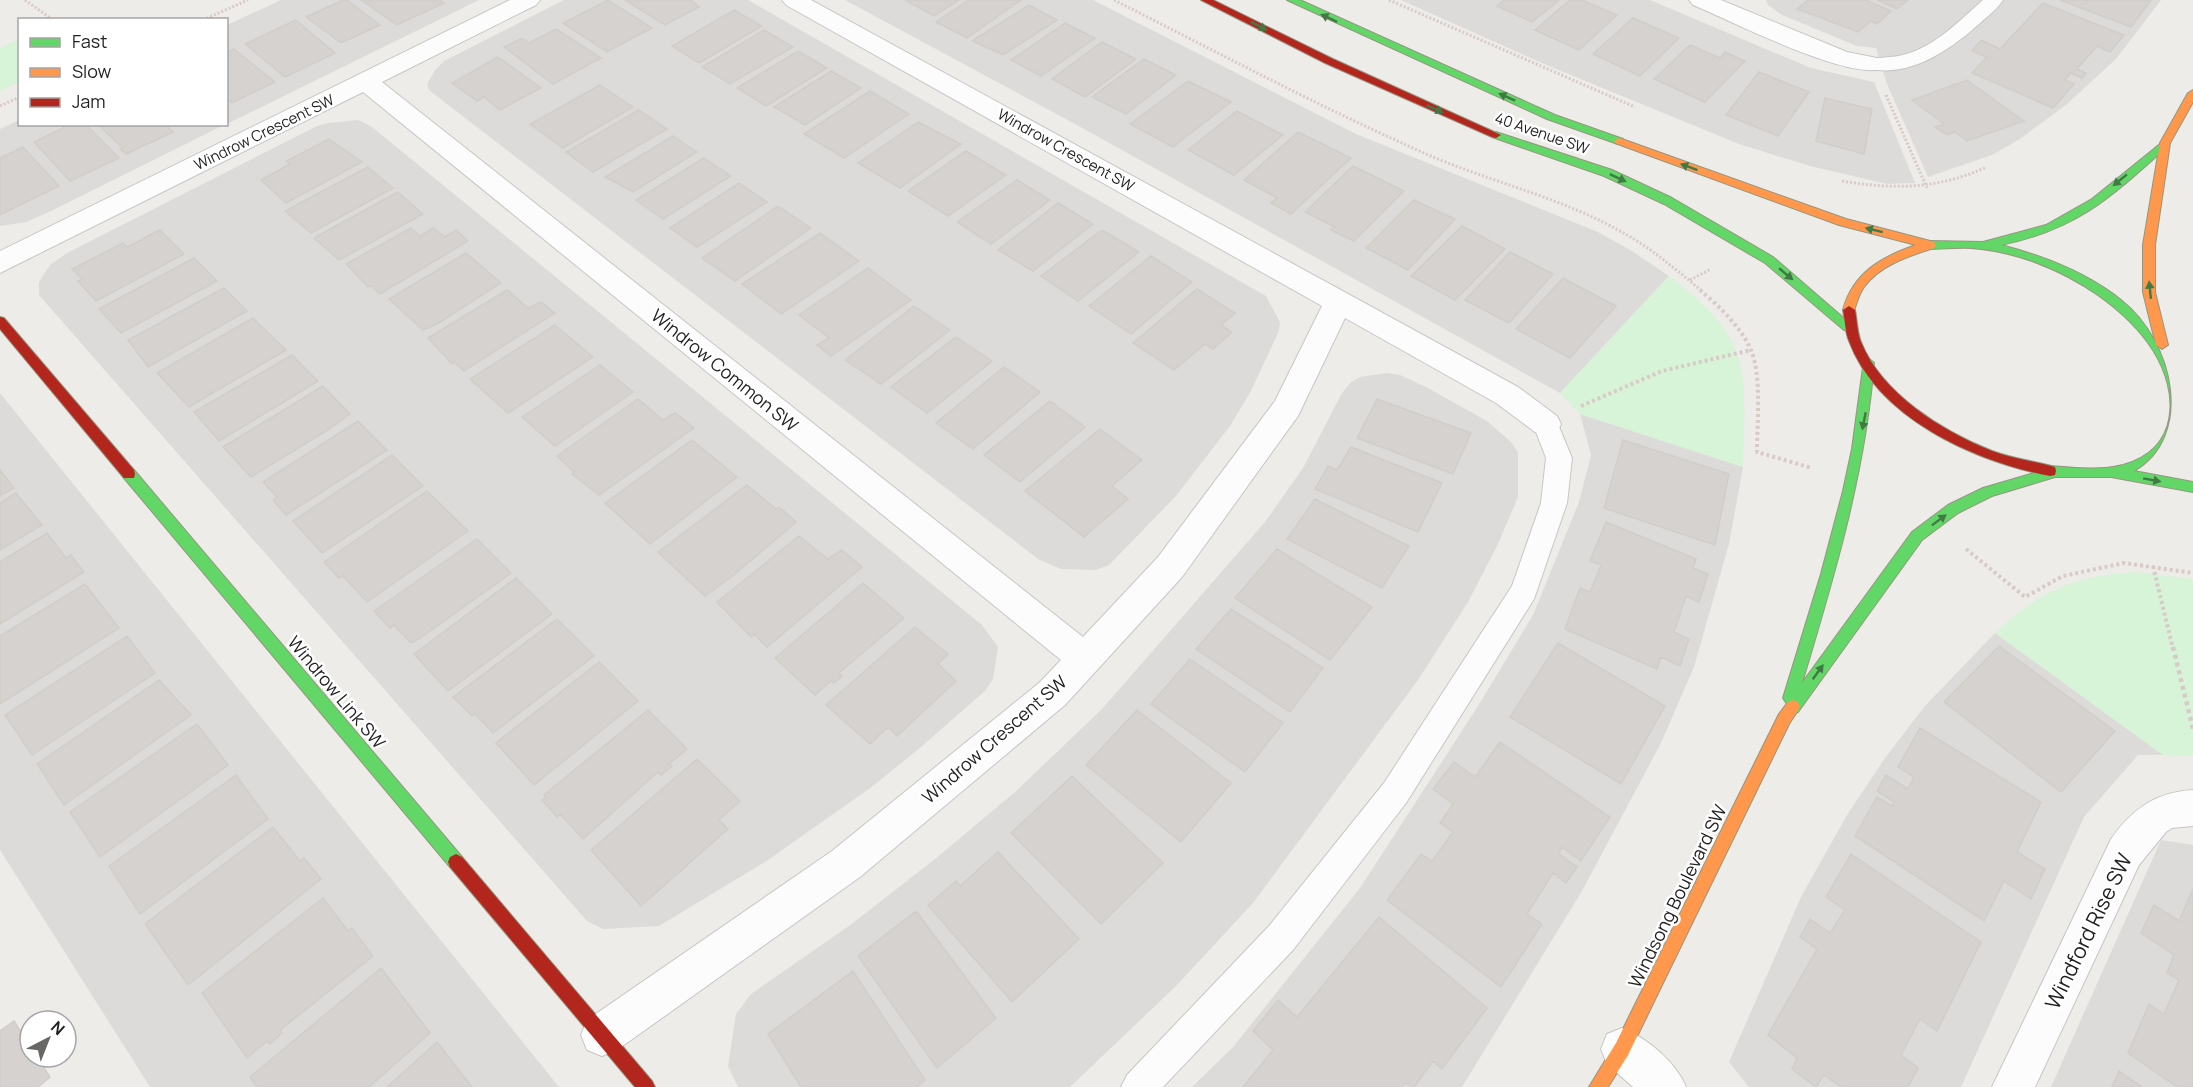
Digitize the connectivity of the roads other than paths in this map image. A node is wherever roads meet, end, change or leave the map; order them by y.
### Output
1 (528, 0) edge
2 (794, 0) edge
3 (1206, 0) edge
4 (1292, 0) edge
5 (1704, 0) edge
6 (1994, 0) edge
7 (1873, 64) joint
8 (366, 82) junction
9 (2193, 93) edge
10 (2165, 143) junction
11 (1930, 244) junction
12 (1979, 245) junction
13 (0, 263) edge
14 (1339, 301) junction
15 (0, 321) edge
16 (1848, 327) junction
17 (2163, 347) junction
18 (1868, 363) junction
19 (2178, 380) junction
20 (2193, 393) edge
21 (1558, 417) joint
22 (2050, 473) junction
23 (2111, 473) junction
24 (2193, 487) edge
25 (1084, 659) junction
26 (1784, 719) junction
27 (2193, 808) edge
28 (602, 1035) junction
29 (1622, 1049) junction
30 (646, 1087) edge
31 (1139, 1087) edge
32 (1598, 1087) edge
33 (1665, 1087) edge
34 (2013, 1087) edge

1 - 8 street, Windrow Crescent SW
2 - 14 street, Windrow Crescent SW
3 -> 16 street, 40 Avenue SW
11 -> 4 street, 40 Avenue SW
5 - 7 street
6 - 7 lane
8 - 13 street, Windrow Crescent SW
8 - 25 street, Windrow Common SW
9 - 10 street
10 -> 12 street
17 -> 10 street
11 - 12 street
11 - 16 street
12 - 17 street
14 - 21 street, Windrow Crescent SW
14 - 25 street, Windrow Crescent SW
15 - 28 street, Windrow Link SW
16 - 18 street
17 - 19 street
18 - 22 street
18 -> 26 street, Windsong Boulevard SW
19 - 20 street
19 - 23 street
21 - 31 lane
22 - 23 street
26 -> 22 street, Windsong Boulevard SW
23 -> 24 street
25 - 28 street, Windrow Crescent SW
26 - 29 street, Windsong Boulevard SW
27 - 34 street, Windford Rise SW
28 - 30 street, Windrow Link SW
29 - 32 street, Windsong Boulevard SW
29 - 33 street

